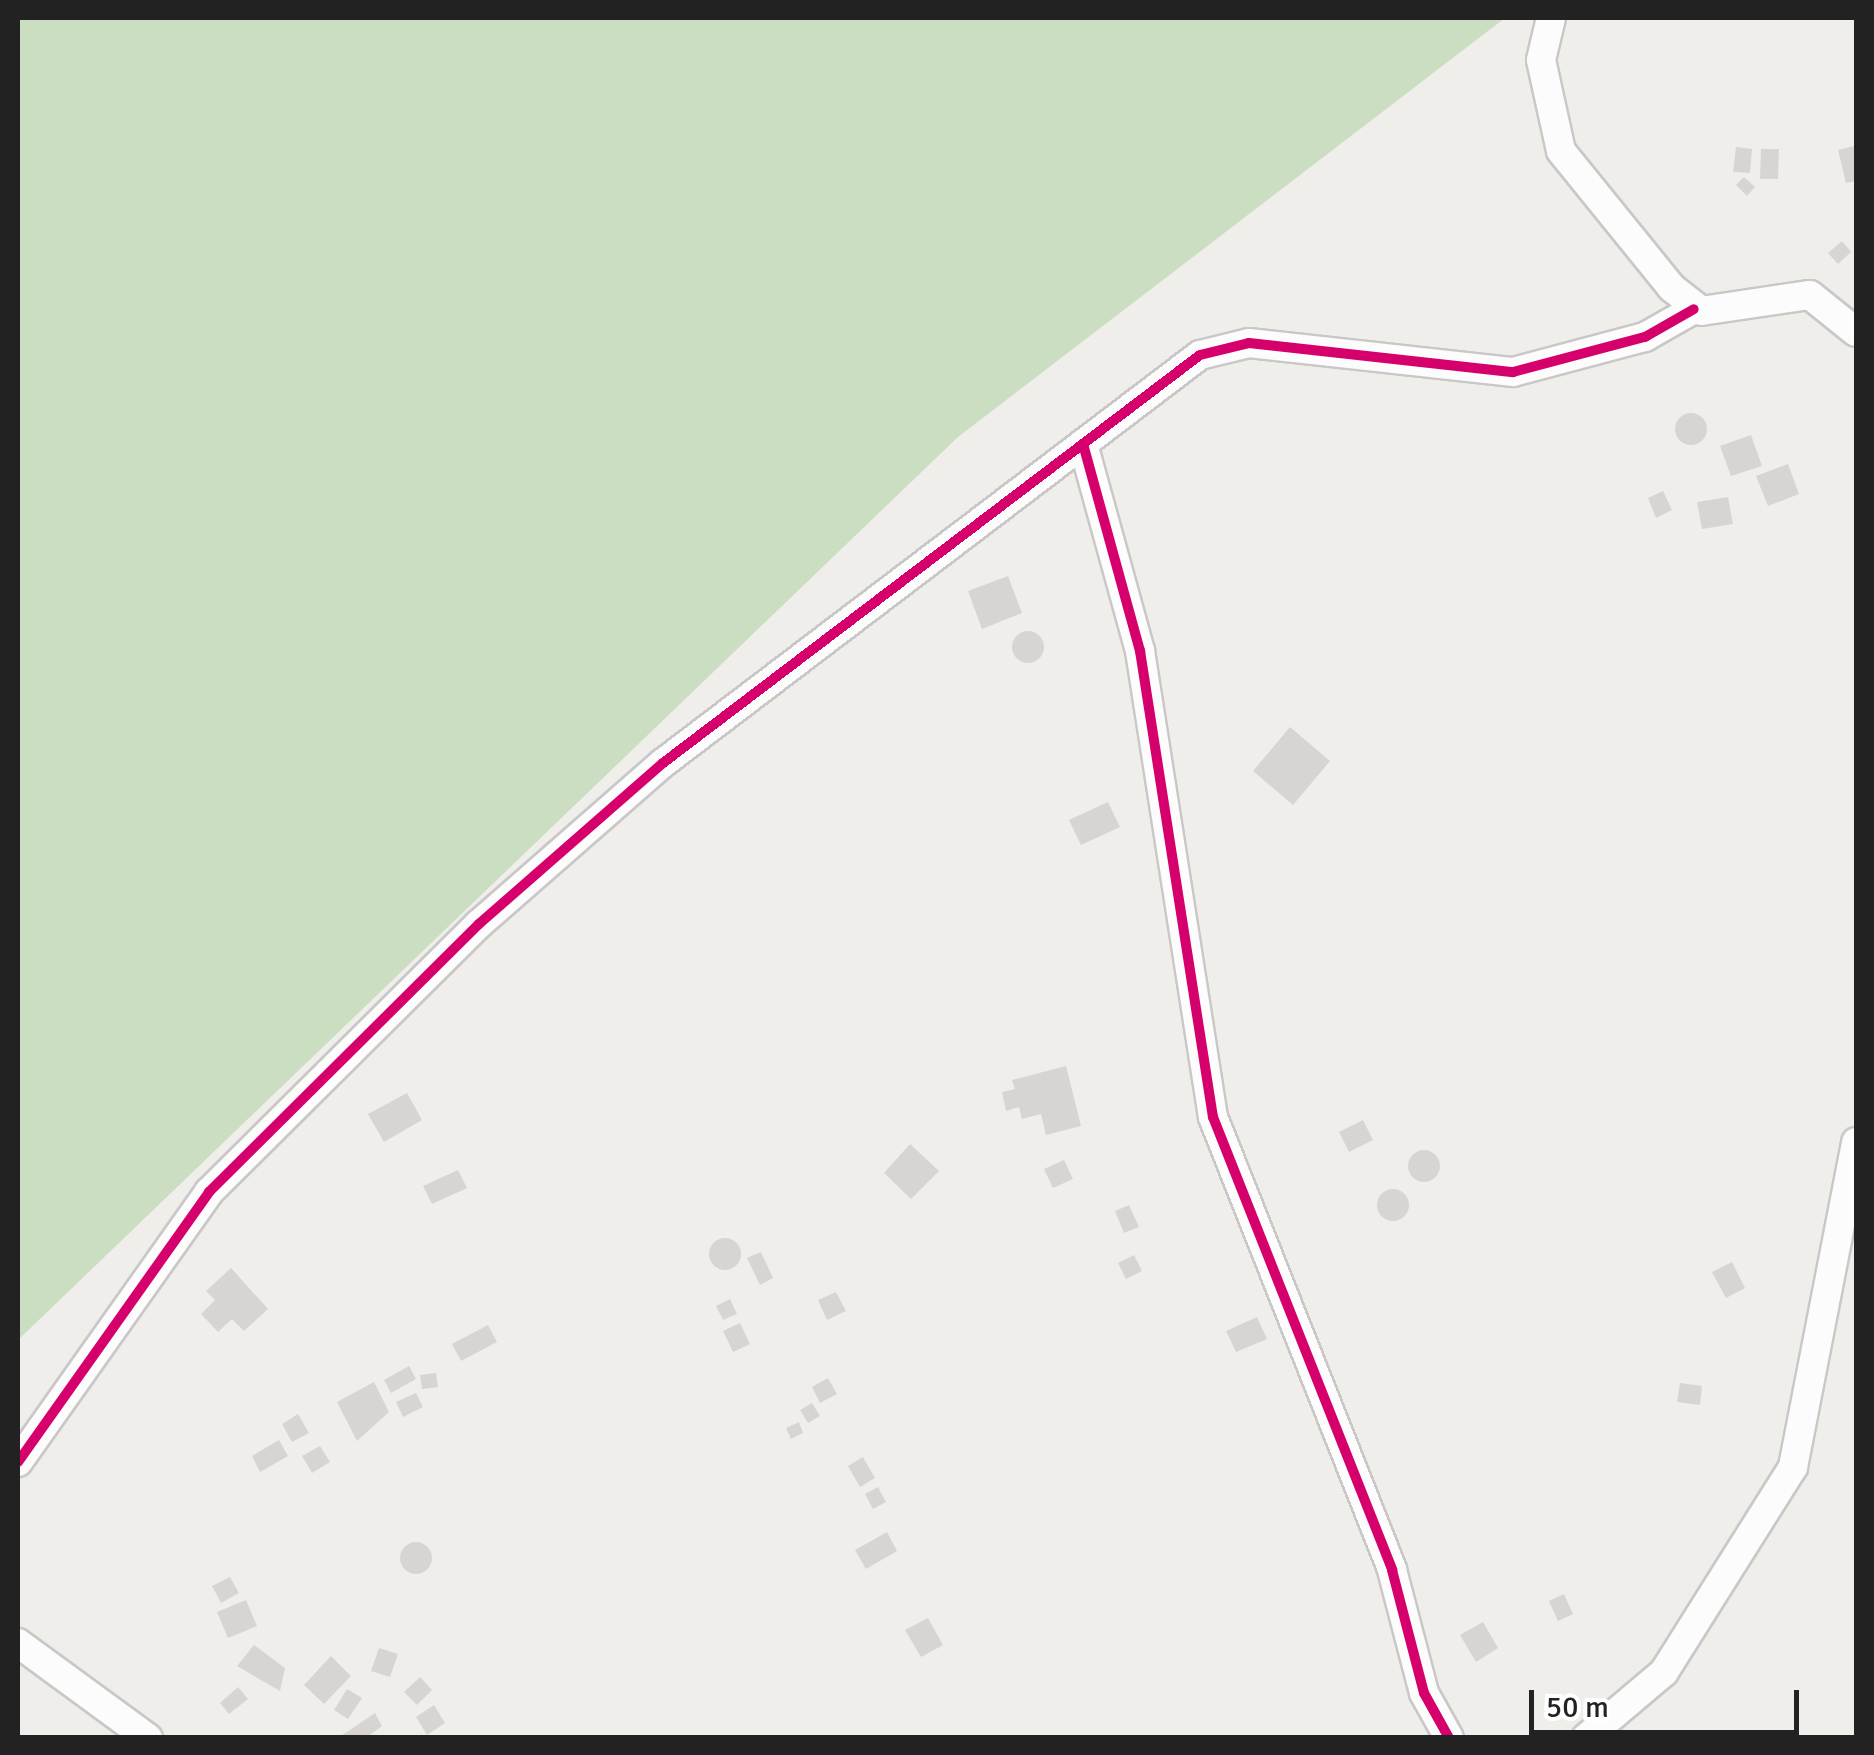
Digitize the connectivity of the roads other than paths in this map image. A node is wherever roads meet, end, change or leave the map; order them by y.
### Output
1 (1551, 18) edge
2 (1694, 309) junction
3 (1856, 332) edge
4 (1083, 444) junction
5 (1856, 1142) edge
6 (18, 1462) edge
7 (18, 1643) edge
8 (148, 1738) edge
9 (1449, 1738) edge
10 (1586, 1738) edge

1 - 2 street
2 - 3 street
2 - 4 street
4 - 6 street
4 - 9 street
5 - 10 street
7 - 8 street

